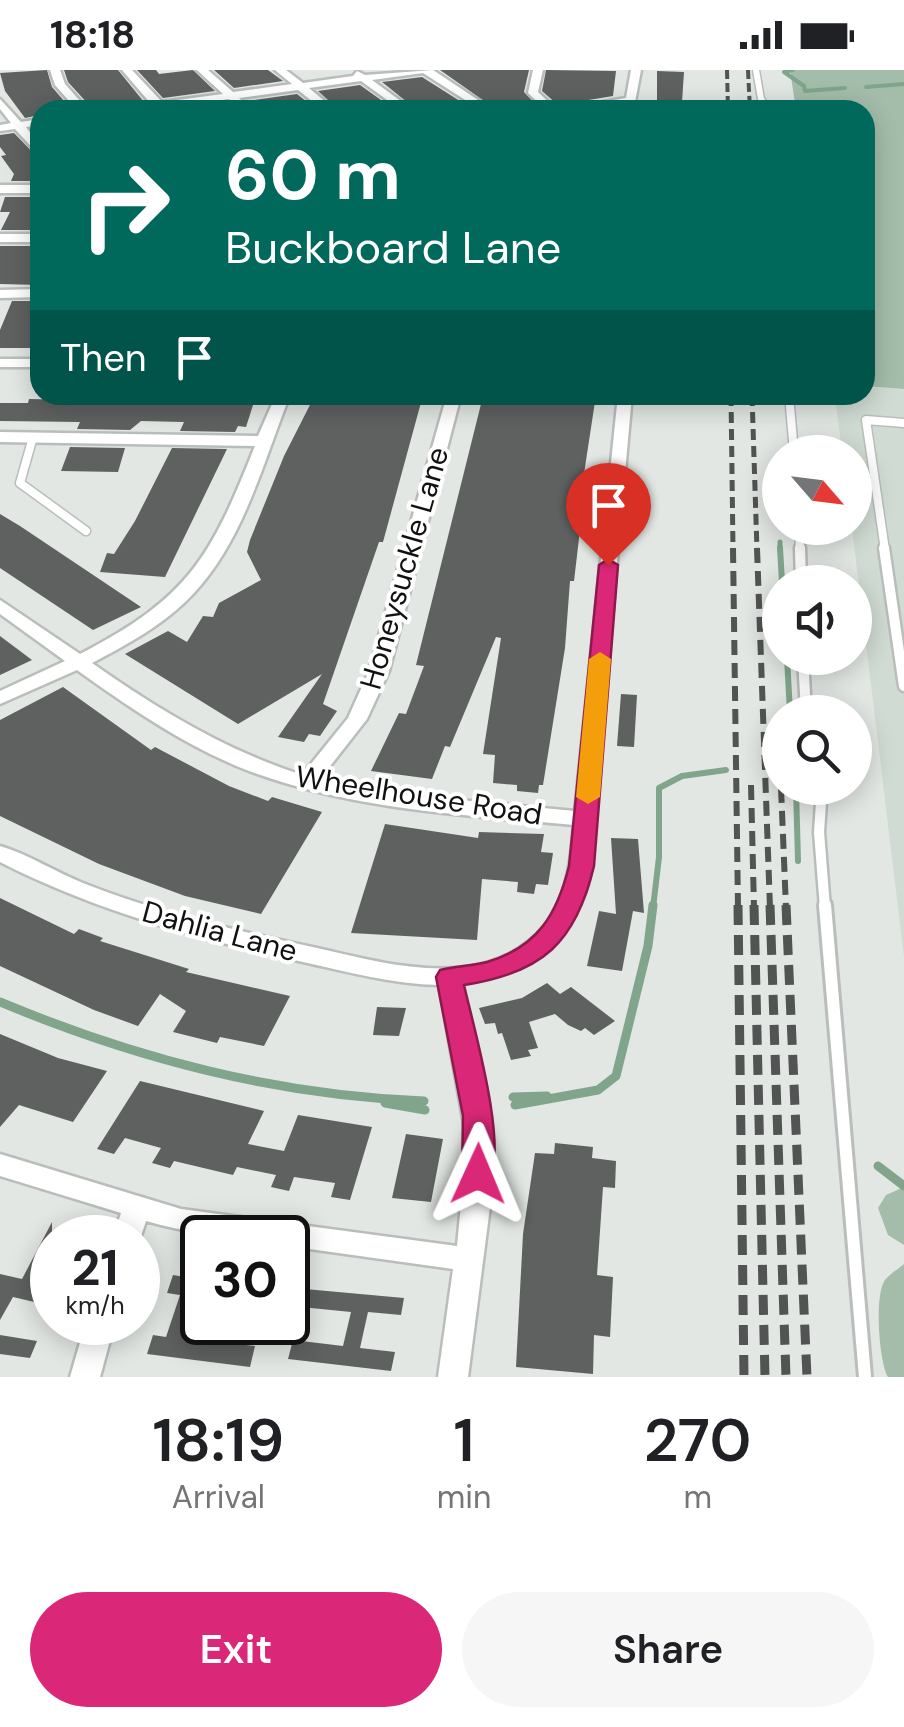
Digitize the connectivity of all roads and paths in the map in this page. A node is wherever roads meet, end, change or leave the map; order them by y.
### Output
1 (55, 70) edge
2 (127, 70) edge
3 (202, 70) edge
4 (280, 70) edge
5 (424, 70) edge
6 (538, 70) edge
7 (636, 70) edge
8 (756, 70) edge
9 (356, 74) edge
10 (300, 86) junction
11 (231, 96) junction
12 (73, 100) edge
13 (154, 100) edge
14 (208, 100) edge
15 (235, 100) edge
16 (318, 100) edge
17 (394, 100) edge
18 (472, 100) edge
19 (541, 100) edge
20 (630, 100) edge
21 (762, 100) edge
22 (0, 102) edge
23 (30, 123) edge
24 (18, 125) junction
25 (0, 128) edge
26 (30, 140) edge
27 (0, 189) edge
28 (30, 189) edge
29 (0, 238) edge
30 (30, 238) edge
31 (0, 294) edge
32 (30, 294) edge
33 (0, 363) edge
34 (30, 363) edge
35 (278, 405) edge
36 (451, 405) edge
37 (624, 405) edge
38 (790, 405) edge
39 (904, 422) edge
40 (793, 435) edge
41 (0, 437) edge
42 (32, 437) junction
43 (262, 441) junction
44 (86, 530) dead end
45 (0, 605) edge
46 (78, 661) junction
47 (904, 686) edge
48 (0, 698) edge
49 (307, 782) junction
50 (821, 805) edge
51 (585, 819) junction
52 (0, 852) edge
53 (449, 977) junction
54 (0, 1165) edge
55 (136, 1209) junction
56 (134, 1215) edge
57 (466, 1259) junction
58 (94, 1345) edge
59 (84, 1377) edge
60 (453, 1377) edge
61 (865, 1377) edge

1 - 12 street
2 - 13 street
3 - 11 street
4 - 10 street
5 - 9 street
5 - 18 street
6 - 19 street
7 - 20 street
8 - 21 lane
9 - 10 street
9 - 17 street
10 - 11 street
10 - 16 street
11 - 14 street
11 - 15 street
22 - 24 street
23 - 24 street
24 - 25 street
24 - 26 street
27 - 28 street
29 - 30 street
31 - 32 street
33 - 34 street
35 - 43 street
36 - 49 street, Honeysuckle Lane
37 - 51 street, Dahlia Lane
38 - 40 lane
39 - 47 lane
41 - 42 street
42 - 43 street
42 - 44 lane
43 - 46 street
45 - 46 street, Wheelhouse Road
46 - 48 street
46 - 49 street, Wheelhouse Road
49 - 51 street, Wheelhouse Road
50 - 61 lane
51 - 53 street, Dahlia Lane
52 - 53 street, Dahlia Lane
53 - 57 street
54 - 55 street
55 - 56 street
55 - 57 street
57 - 60 street
58 - 59 street

